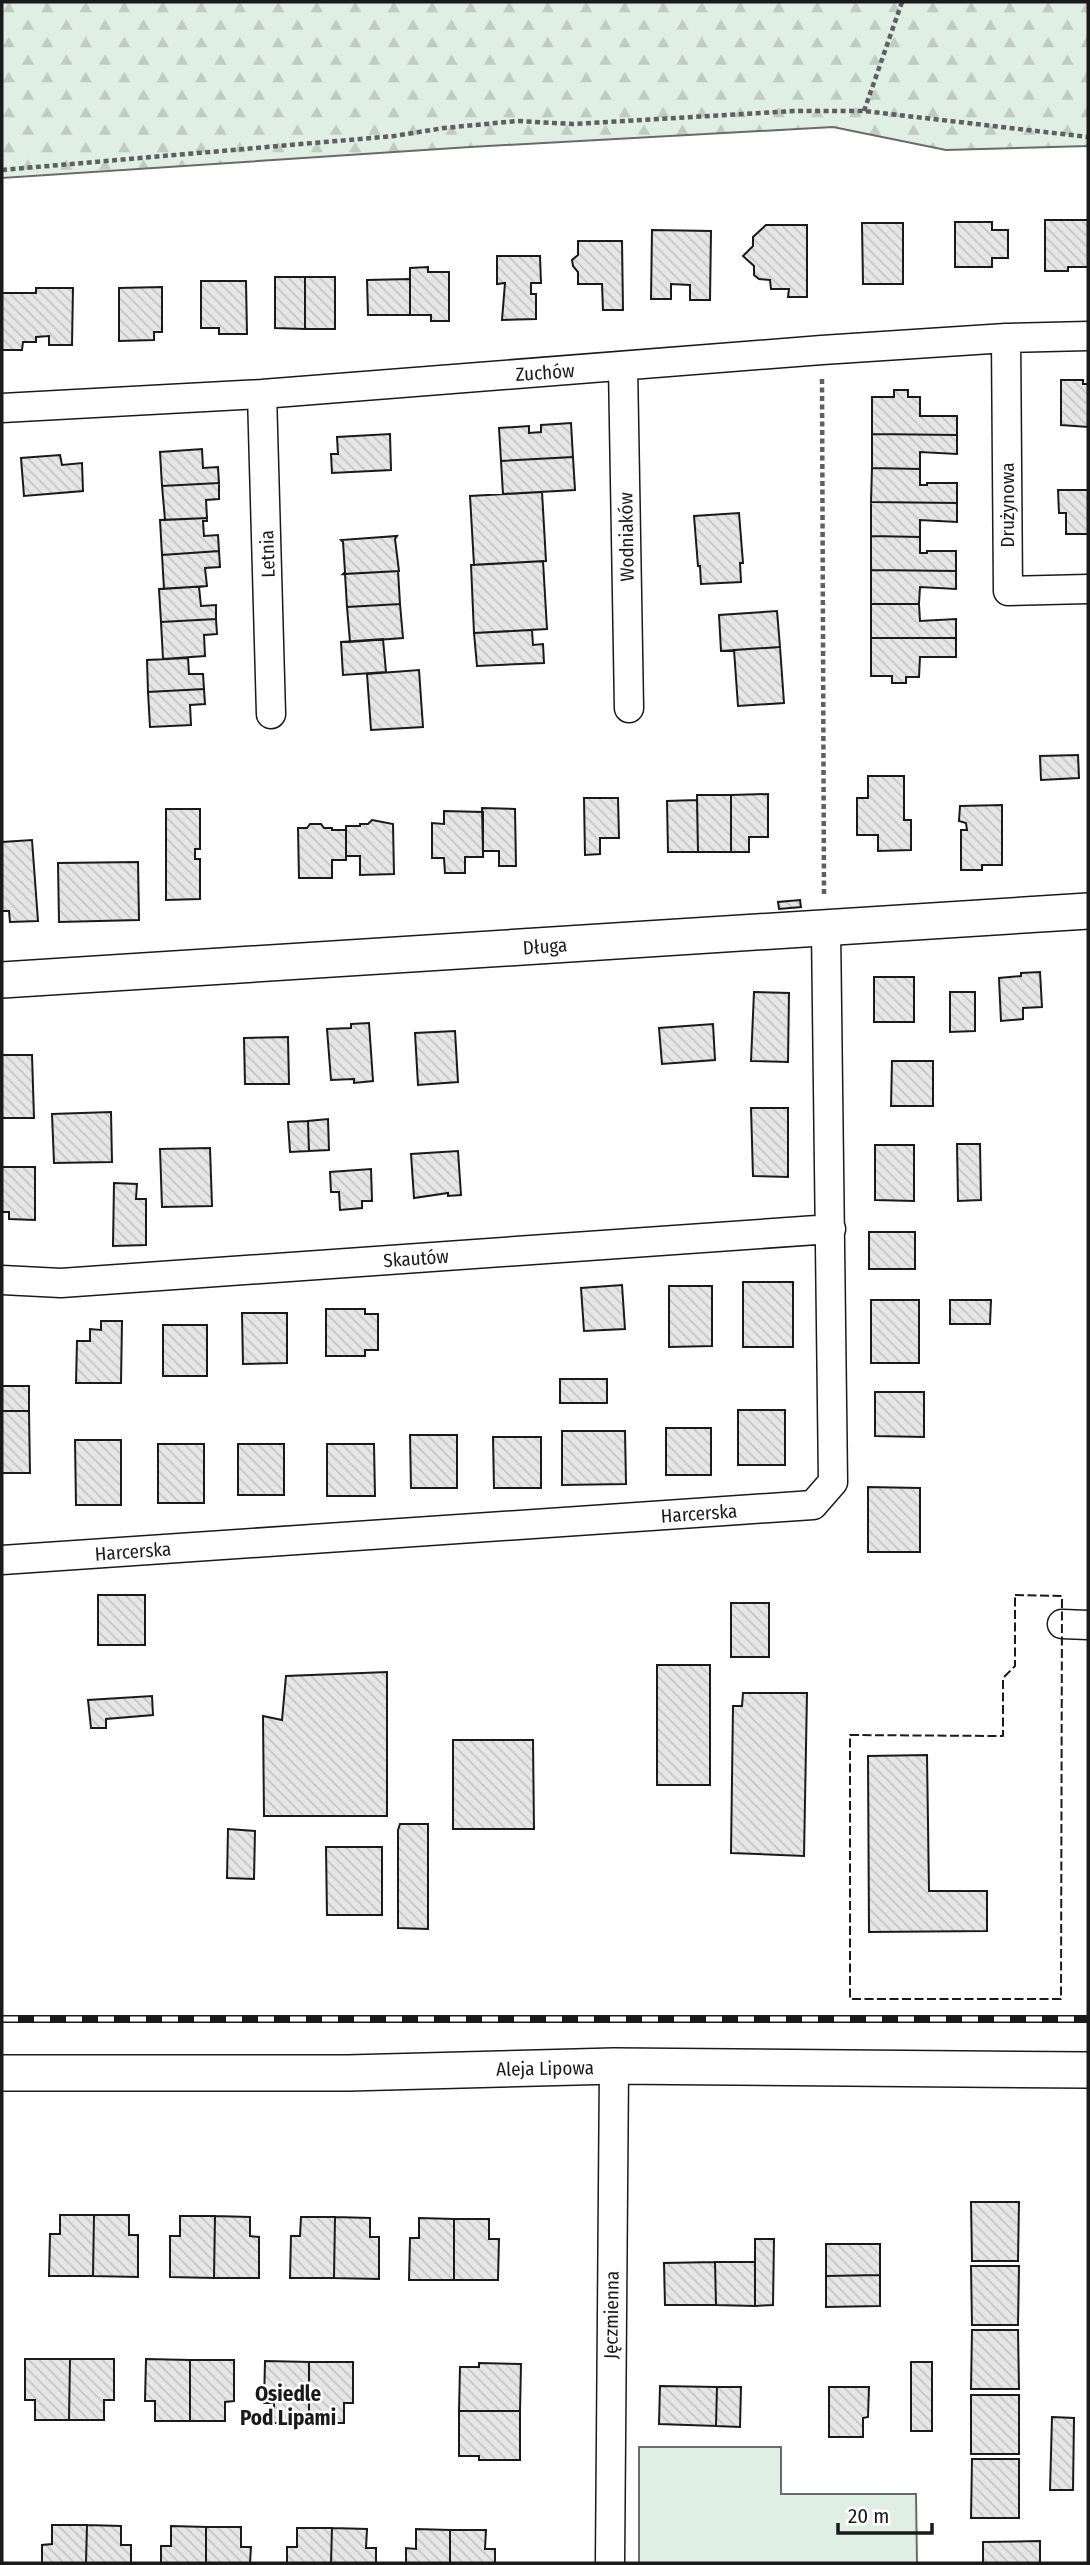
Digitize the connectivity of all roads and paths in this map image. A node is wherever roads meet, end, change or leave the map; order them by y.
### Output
1 (902, 2) edge
2 (864, 111) junction
3 (1088, 137) edge
4 (2, 170) edge
5 (1088, 336) edge
6 (1006, 338) junction
7 (822, 350) junction
8 (623, 366) junction
9 (262, 394) junction
10 (2, 408) edge
11 (1088, 589) edge
12 (629, 708) dead end
13 (271, 714) dead end
14 (1088, 911) edge
15 (826, 929) junction
16 (2, 980) edge
17 (831, 1229) junction
18 (2, 1280) edge
19 (2, 1560) edge
20 (614, 2066) junction
21 (1088, 2070) edge
22 (2, 2073) edge
23 (610, 2563) edge

1 - 2 path
2 - 3 path
2 - 4 path
5 - 6 street, Zuchów
6 - 7 street, Zuchów
6 - 11 street, Drużynowa
7 - 8 street, Zuchów
7 - 15 path
8 - 9 street, Zuchów
8 - 12 street, Wodniaków
9 - 10 street, Zuchów
9 - 13 street, Letnia
14 - 15 street, Długa
15 - 16 street, Długa
15 - 17 street, Harcerska
17 - 18 street, Skautów
17 - 19 street, Harcerska
20 - 21 street, Aleja Lipowa
20 - 22 street, Aleja Lipowa
20 - 23 street, Jęczmienna

